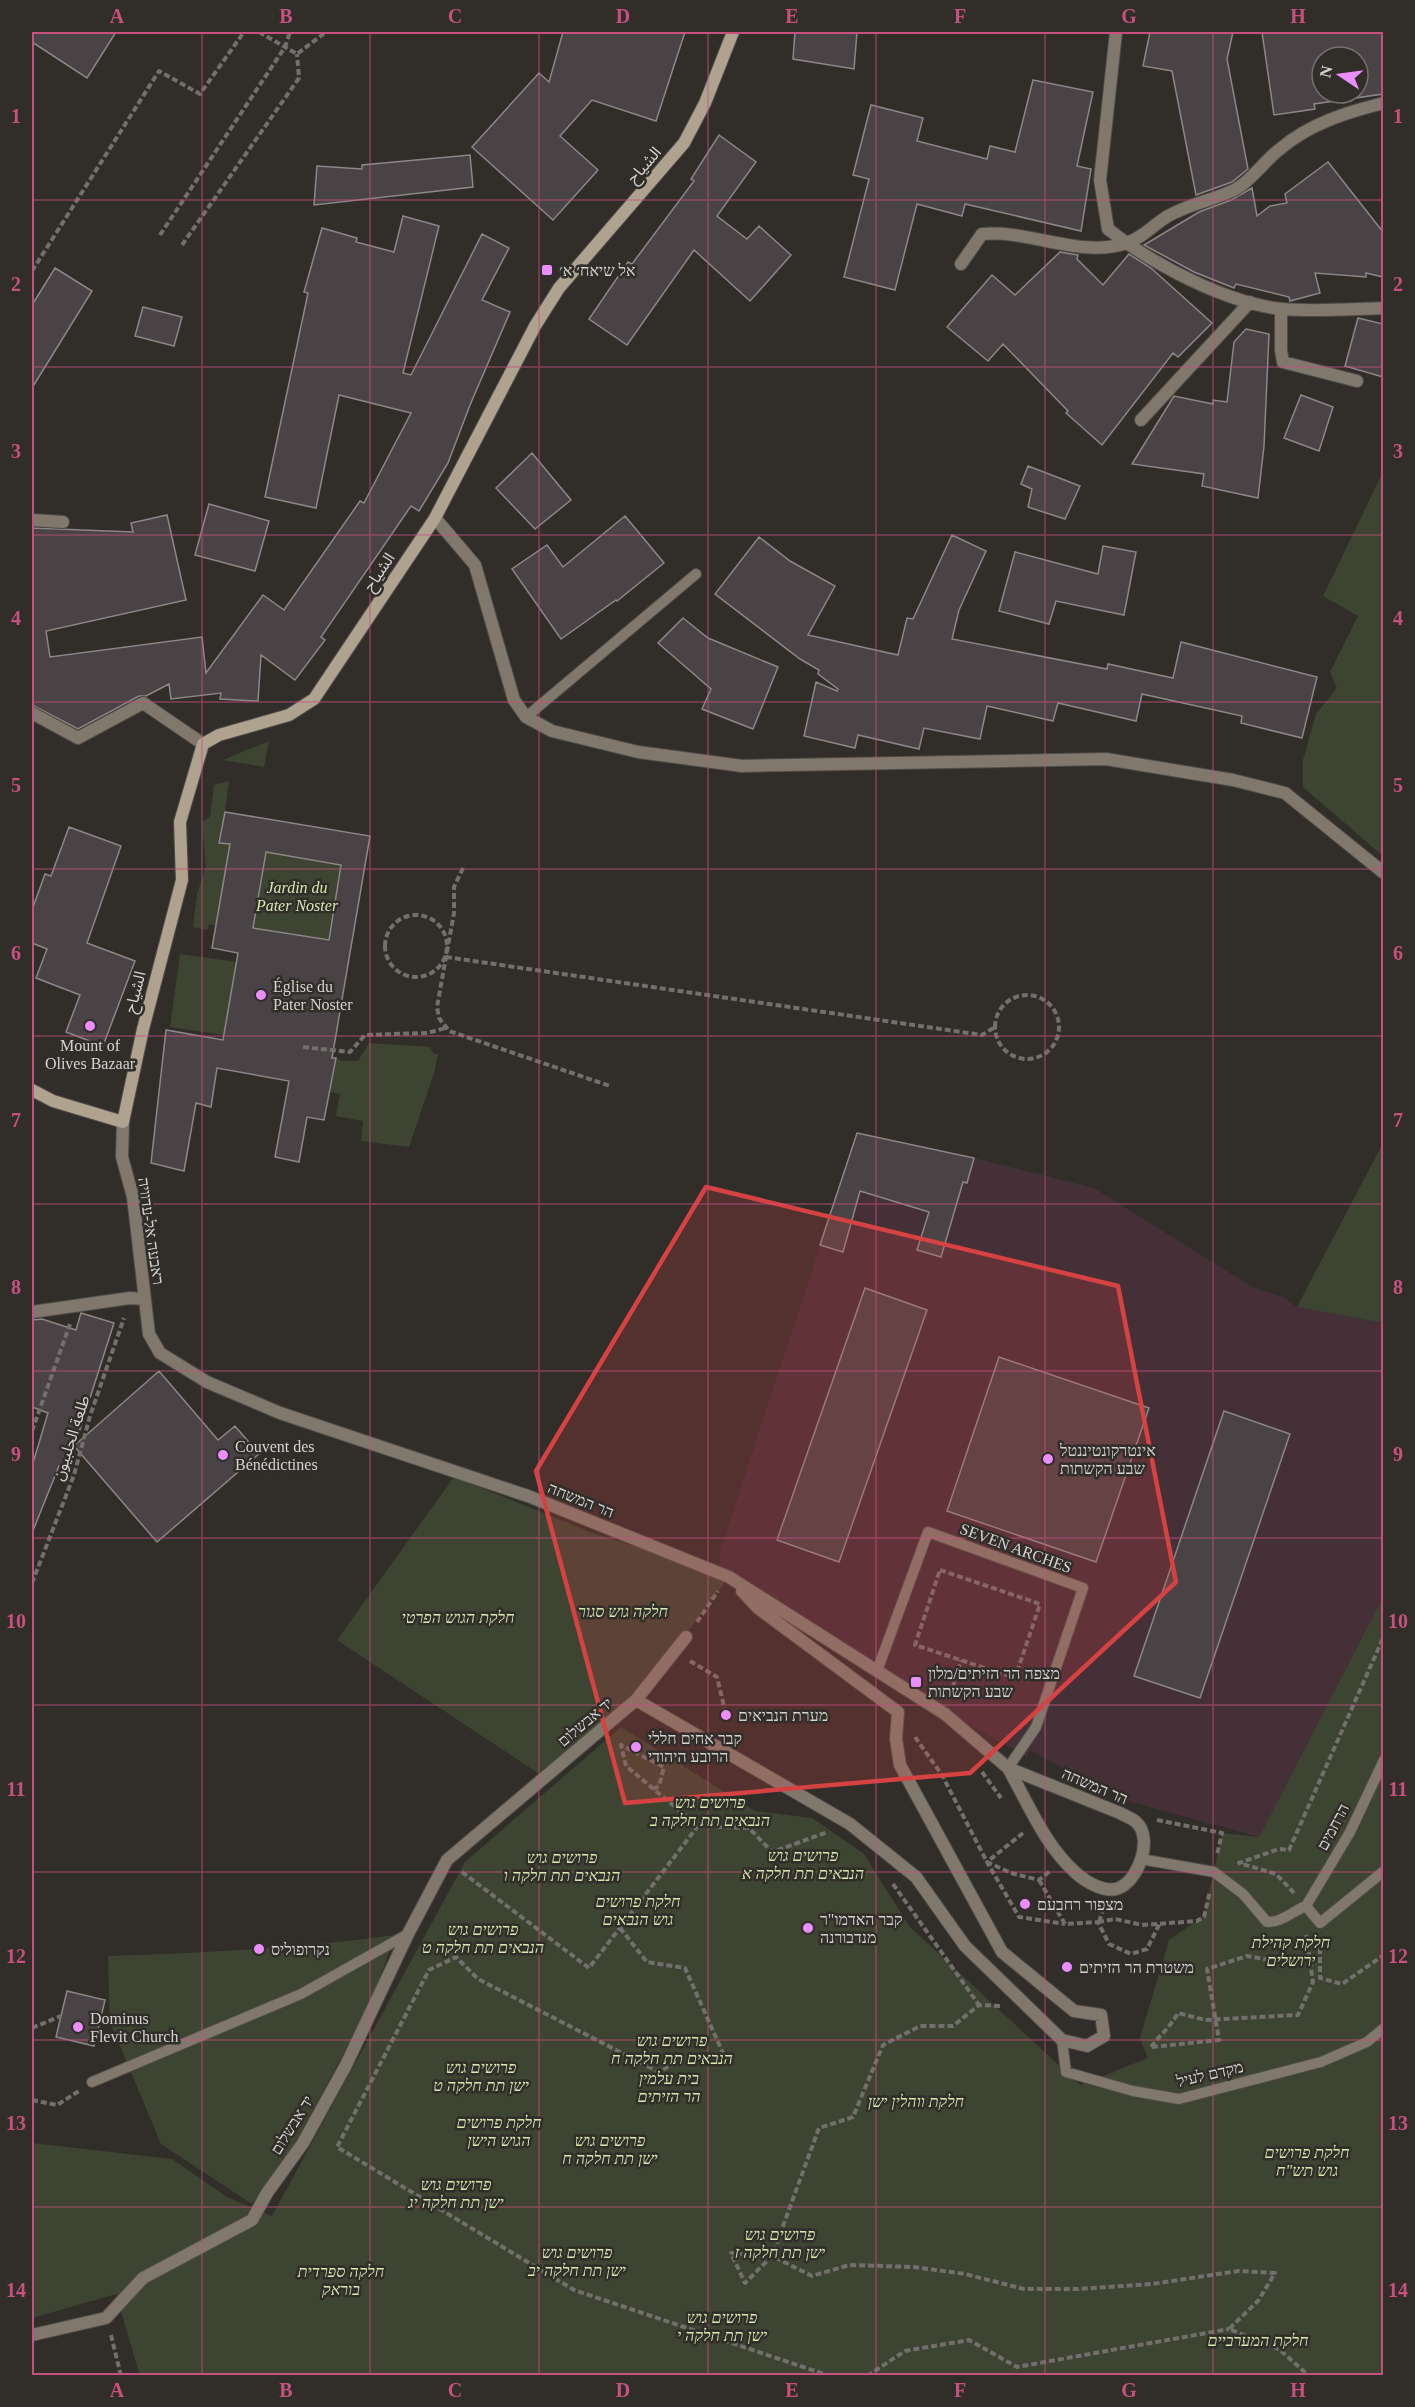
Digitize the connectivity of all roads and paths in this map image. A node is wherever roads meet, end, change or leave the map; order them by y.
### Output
1 (244, 32) edge
2 (259, 32) edge
3 (290, 32) edge
4 (326, 32) edge
5 (733, 32) edge
6 (1116, 32) edge
7 (285, 47) junction
8 (297, 54) junction
9 (1383, 103) edge
10 (160, 235) dead end
11 (1126, 243) junction
12 (182, 246) dead end
13 (961, 264) dead end
14 (32, 271) edge
15 (1250, 302) junction
16 (1383, 308) edge
17 (1281, 309) junction
18 (1357, 381) dead end
19 (1141, 420) dead end
20 (435, 518) junction
21 (32, 519) edge
22 (63, 522) dead end
23 (696, 574) dead end
24 (32, 713) edge
25 (526, 717) junction
26 (204, 744) junction
27 (463, 868) dead end
28 (1383, 873) edge
29 (446, 957) junction
30 (995, 1027) junction
31 (446, 1028) junction
32 (303, 1047) dead end
33 (610, 1086) dead end
34 (32, 1090) edge
35 (123, 1122) junction
36 (130, 1298) junction
37 (144, 1299) junction
38 (77, 1305) junction
39 (32, 1312) edge
40 (32, 1431) edge
41 (729, 1577) junction
42 (32, 1583) edge
43 (1383, 1636) edge
44 (686, 1637) joint
45 (674, 1652) junction
46 (961, 1660) junction
47 (877, 1671) junction
48 (636, 1700) junction
49 (898, 1712) junction
50 (945, 1714) junction
51 (726, 1715) dead end
52 (1383, 1760) edge
53 (1008, 1768) junction
54 (980, 1769) dead end
55 (653, 1789) junction
56 (1006, 1805) dead end
57 (850, 1824) junction
58 (698, 1826) junction
59 (1025, 1831) dead end
60 (1141, 1859) junction
61 (447, 1860) junction
62 (1045, 1861) dead end
63 (987, 1862) junction
64 (1383, 1871) edge
65 (1039, 1880) junction
66 (891, 1881) dead end
67 (1106, 1903) dead end
68 (1306, 1906) junction
69 (1098, 1922) junction
70 (1160, 1923) dead end
71 (1065, 1924) junction
72 (620, 1928) junction
73 (408, 1934) junction
74 (1307, 1949) junction
75 (1383, 1955) edge
76 (979, 2005) junction
77 (1028, 2007) junction
78 (61, 2016) dead end
79 (1215, 2019) junction
80 (32, 2028) edge
81 (1383, 2028) edge
82 (1062, 2040) junction
83 (92, 2082) joint
84 (32, 2100) edge
85 (772, 2256) junction
86 (106, 2318) junction
87 (1229, 2329) junction
88 (32, 2335) edge
89 (121, 2376) edge
90 (830, 2376) edge
91 (867, 2376) edge
92 (1309, 2376) edge

1 - 14 path
2 - 7 path
3 - 7 path
4 - 8 path
5 - 20 street, الشياح
6 - 11 street
7 - 8 path
7 - 10 path
8 - 12 path
9 - 11 street
11 - 13 street
11 - 15 street
15 - 17 street
15 - 19 street
16 - 17 street
17 - 18 street
20 - 25 street
20 - 26 street, الشياح
21 - 22 street
23 - 25 lane
24 - 26 street
25 - 28 street
26 - 35 street, الشياح
27 - 29 path
29 - 29 path
29 - 30 path
29 - 31 path
30 - 30 path
31 - 32 path
31 - 33 path
34 - 35 street
35 - 37 street, ראבעה אל-עדוויה
36 - 37 street
36 - 38 street
36 - 42 path, طلعة الحلبيون
37 - 41 street, הר המשחה
38 - 39 street
38 - 40 path
41 - 44 path
41 - 47 street, הר המשחה
41 - 49 street
43 - 68 path
44 - 45 street, יד אבשלום
45 - 48 street, יד אבשלום
45 - 51 path
46 - 46 path
46 - 50 path
47 - 50 street, הר המשחה
47 - 53 lane, SEVEN ARCHES
48 - 57 street
48 - 61 street, יד אבשלום
49 - 63 path
49 - 82 street
50 - 53 street, הר המשחה
52 - 68 lane, הרחמים
53 - 60 street, הר המשחה
53 - 60 street, הר המשחה
54 - 56 path
55 - 55 path
55 - 58 path
57 - 58 path
57 - 77 street
58 - 72 path
59 - 63 path
60 - 68 lane
61 - 72 path
61 - 73 street, יד אבשלום
62 - 65 path
63 - 65 path
63 - 71 path
64 - 68 lane
65 - 71 path
66 - 76 path
67 - 69 path
68 - 74 path
69 - 70 path
69 - 71 path
72 - 90 path
73 - 83 lane
73 - 86 street, יד אבשלום
74 - 75 path
74 - 79 path
74 - 79 path
76 - 77 path
76 - 85 path
77 - 82 street
78 - 80 path
79 - 79 path
81 - 82 lane, מקדם לעיל
83 - 84 path
85 - 85 path
85 - 87 path
86 - 88 street
86 - 89 path
87 - 91 path
87 - 92 path

